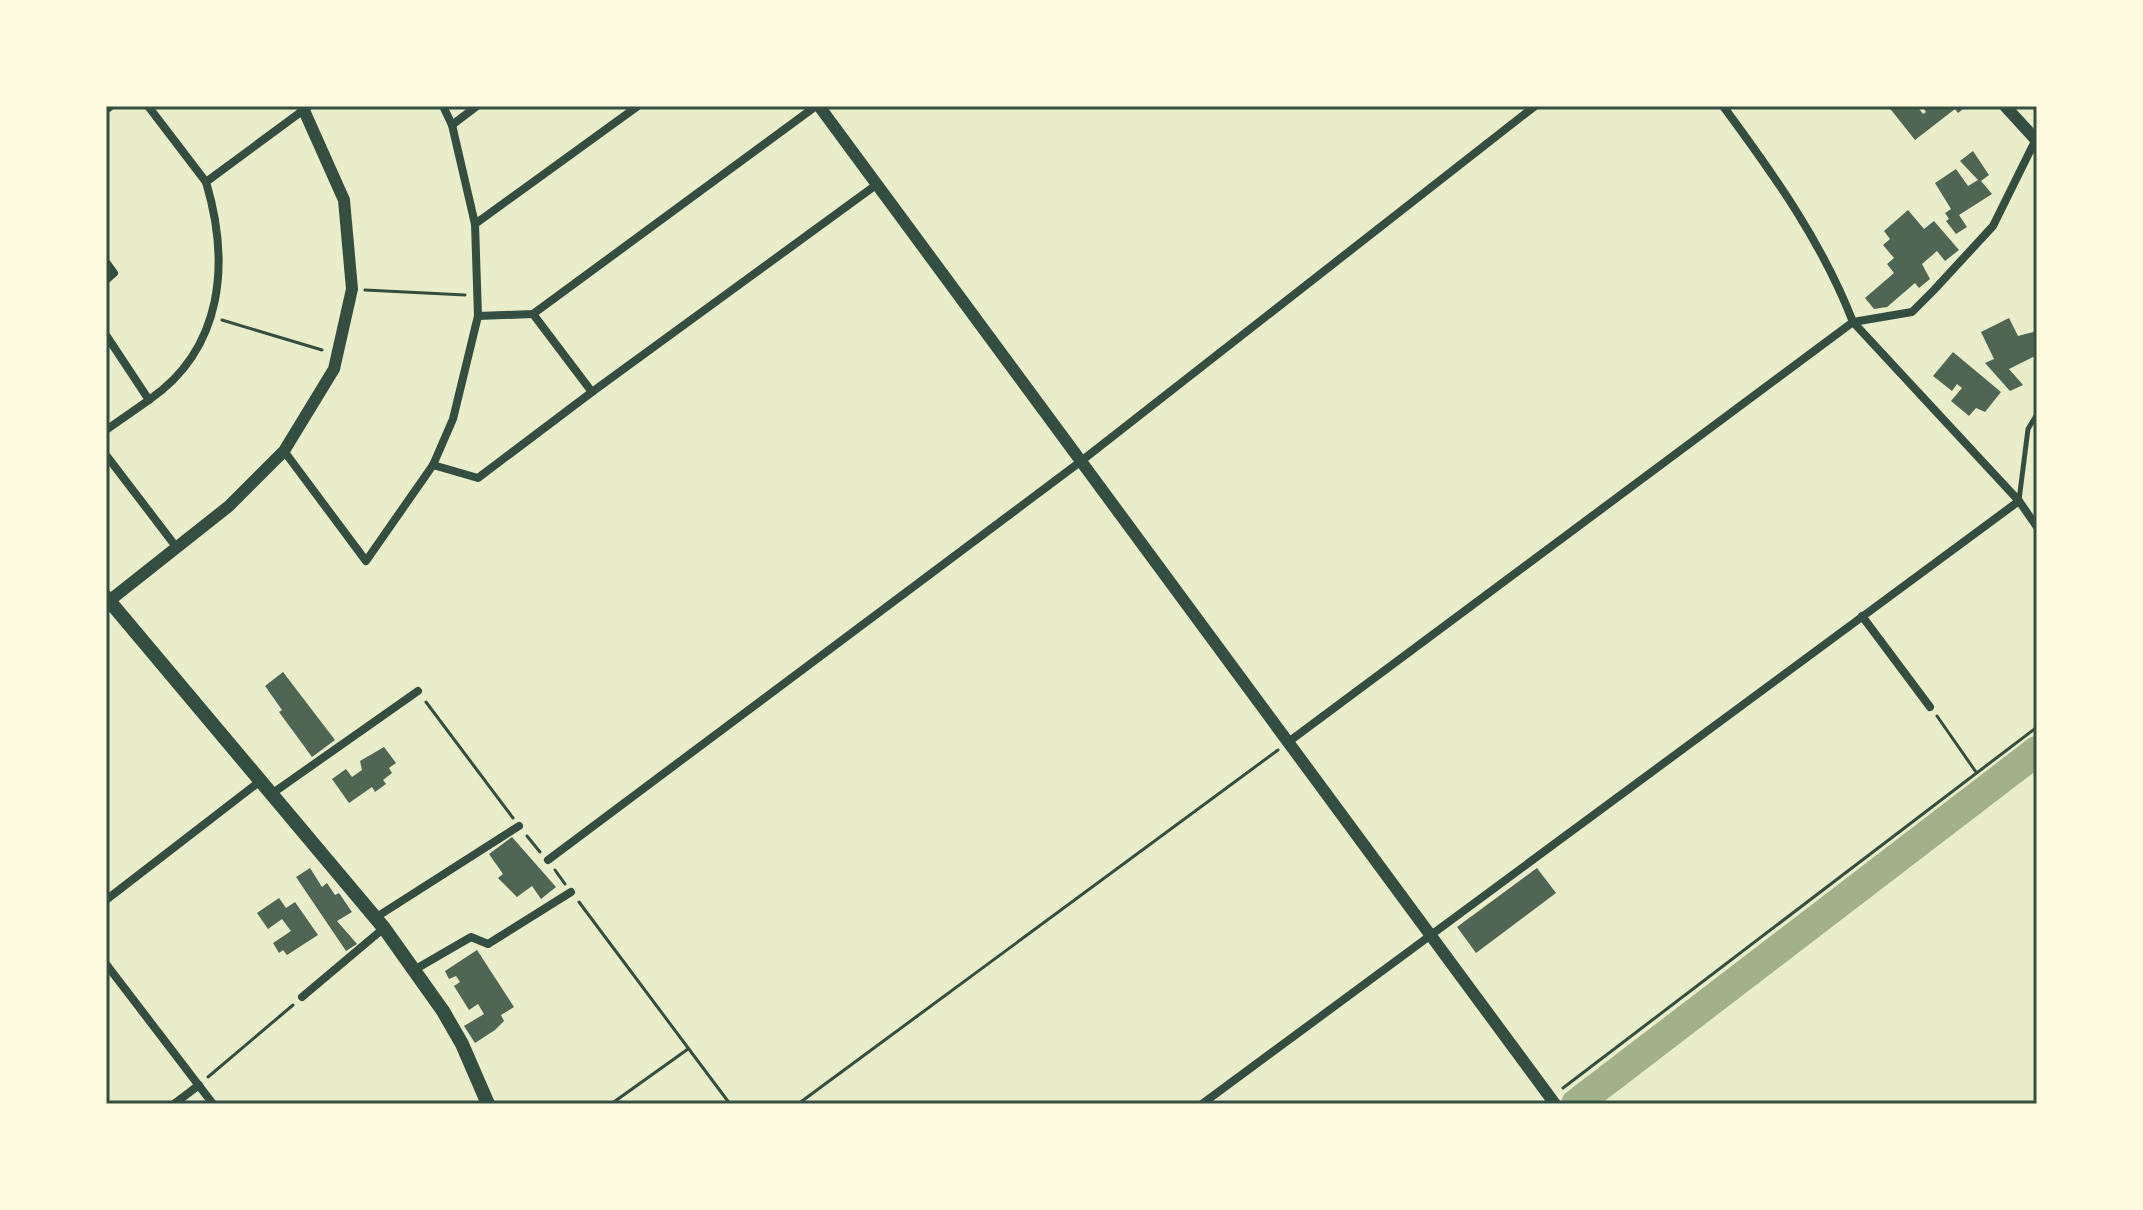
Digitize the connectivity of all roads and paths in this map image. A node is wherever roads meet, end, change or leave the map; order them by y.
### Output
1 (148, 106) edge
2 (443, 106) edge
3 (477, 106) edge
4 (638, 106) edge
5 (817, 106) edge
6 (1535, 106) edge
7 (1723, 106) edge
8 (2005, 106) edge
9 (306, 107) edge
10 (452, 125) junction
11 (2036, 139) edge
12 (206, 182) junction
13 (876, 185) junction
14 (475, 224) junction
15 (106, 262) edge
16 (106, 280) edge
17 (352, 289) junction
18 (477, 296) junction
19 (533, 314) junction
20 (211, 316) junction
21 (478, 316) junction
22 (1853, 322) junction
23 (106, 335) edge
24 (337, 355) junction
25 (592, 392) junction
26 (149, 400) junction
27 (2037, 414) edge
28 (106, 430) edge
29 (284, 451) junction
30 (106, 455) edge
31 (1080, 462) junction
32 (433, 465) junction
33 (2019, 501) junction
34 (2037, 527) edge
35 (177, 548) junction
36 (108, 599) edge
37 (1862, 616) junction
38 (418, 691) joint
39 (1930, 707) joint
40 (2037, 727) edge
41 (1287, 743) junction
42 (1976, 773) junction
43 (259, 782) junction
44 (270, 795) junction
45 (519, 826) junction
46 (548, 860) junction
47 (571, 892) junction
48 (106, 900) edge
49 (379, 923) junction
50 (1428, 936) junction
51 (106, 964) edge
52 (414, 970) junction
53 (302, 997) joint
54 (688, 1049) junction
55 (199, 1085) junction
56 (1553, 1102) edge
57 (174, 1104) edge
58 (213, 1104) edge
59 (488, 1104) edge
60 (611, 1104) edge
61 (730, 1104) edge
62 (798, 1104) edge
63 (1202, 1104) edge

1 - 12 street
2 - 10 street
3 - 10 street
4 - 14 street
5 - 13 street
5 - 19 street
6 - 31 street
7 - 22 street
8 - 11 street
9 - 12 street
9 - 17 street
10 - 14 street
11 - 22 street
12 - 20 street
13 - 25 street
13 - 31 street
14 - 18 street
15 - 16 street
17 - 18 path
17 - 24 street
18 - 21 street
19 - 21 street
19 - 25 street
20 - 24 path
20 - 26 street
21 - 32 street
22 - 33 street
22 - 41 street
23 - 26 street
24 - 29 street
25 - 32 street
26 - 28 street
27 - 33 lane
29 - 32 street
29 - 35 street
30 - 35 street
31 - 41 street
31 - 46 street
33 - 34 street
33 - 37 street
35 - 36 street
36 - 43 main road
37 - 39 street
37 - 50 street
38 - 44 street
38 - 45 path
39 - 42 path
40 - 42 path
41 - 50 street
41 - 62 path
42 - 56 path
43 - 44 main road
43 - 48 street
44 - 49 main road
45 - 46 path
45 - 49 street
46 - 47 path
47 - 52 street
47 - 54 path
49 - 52 main road
49 - 53 street
50 - 56 street
50 - 63 street
51 - 55 street
52 - 59 main road
53 - 55 path
54 - 60 path
54 - 61 path
55 - 57 street
55 - 58 street

